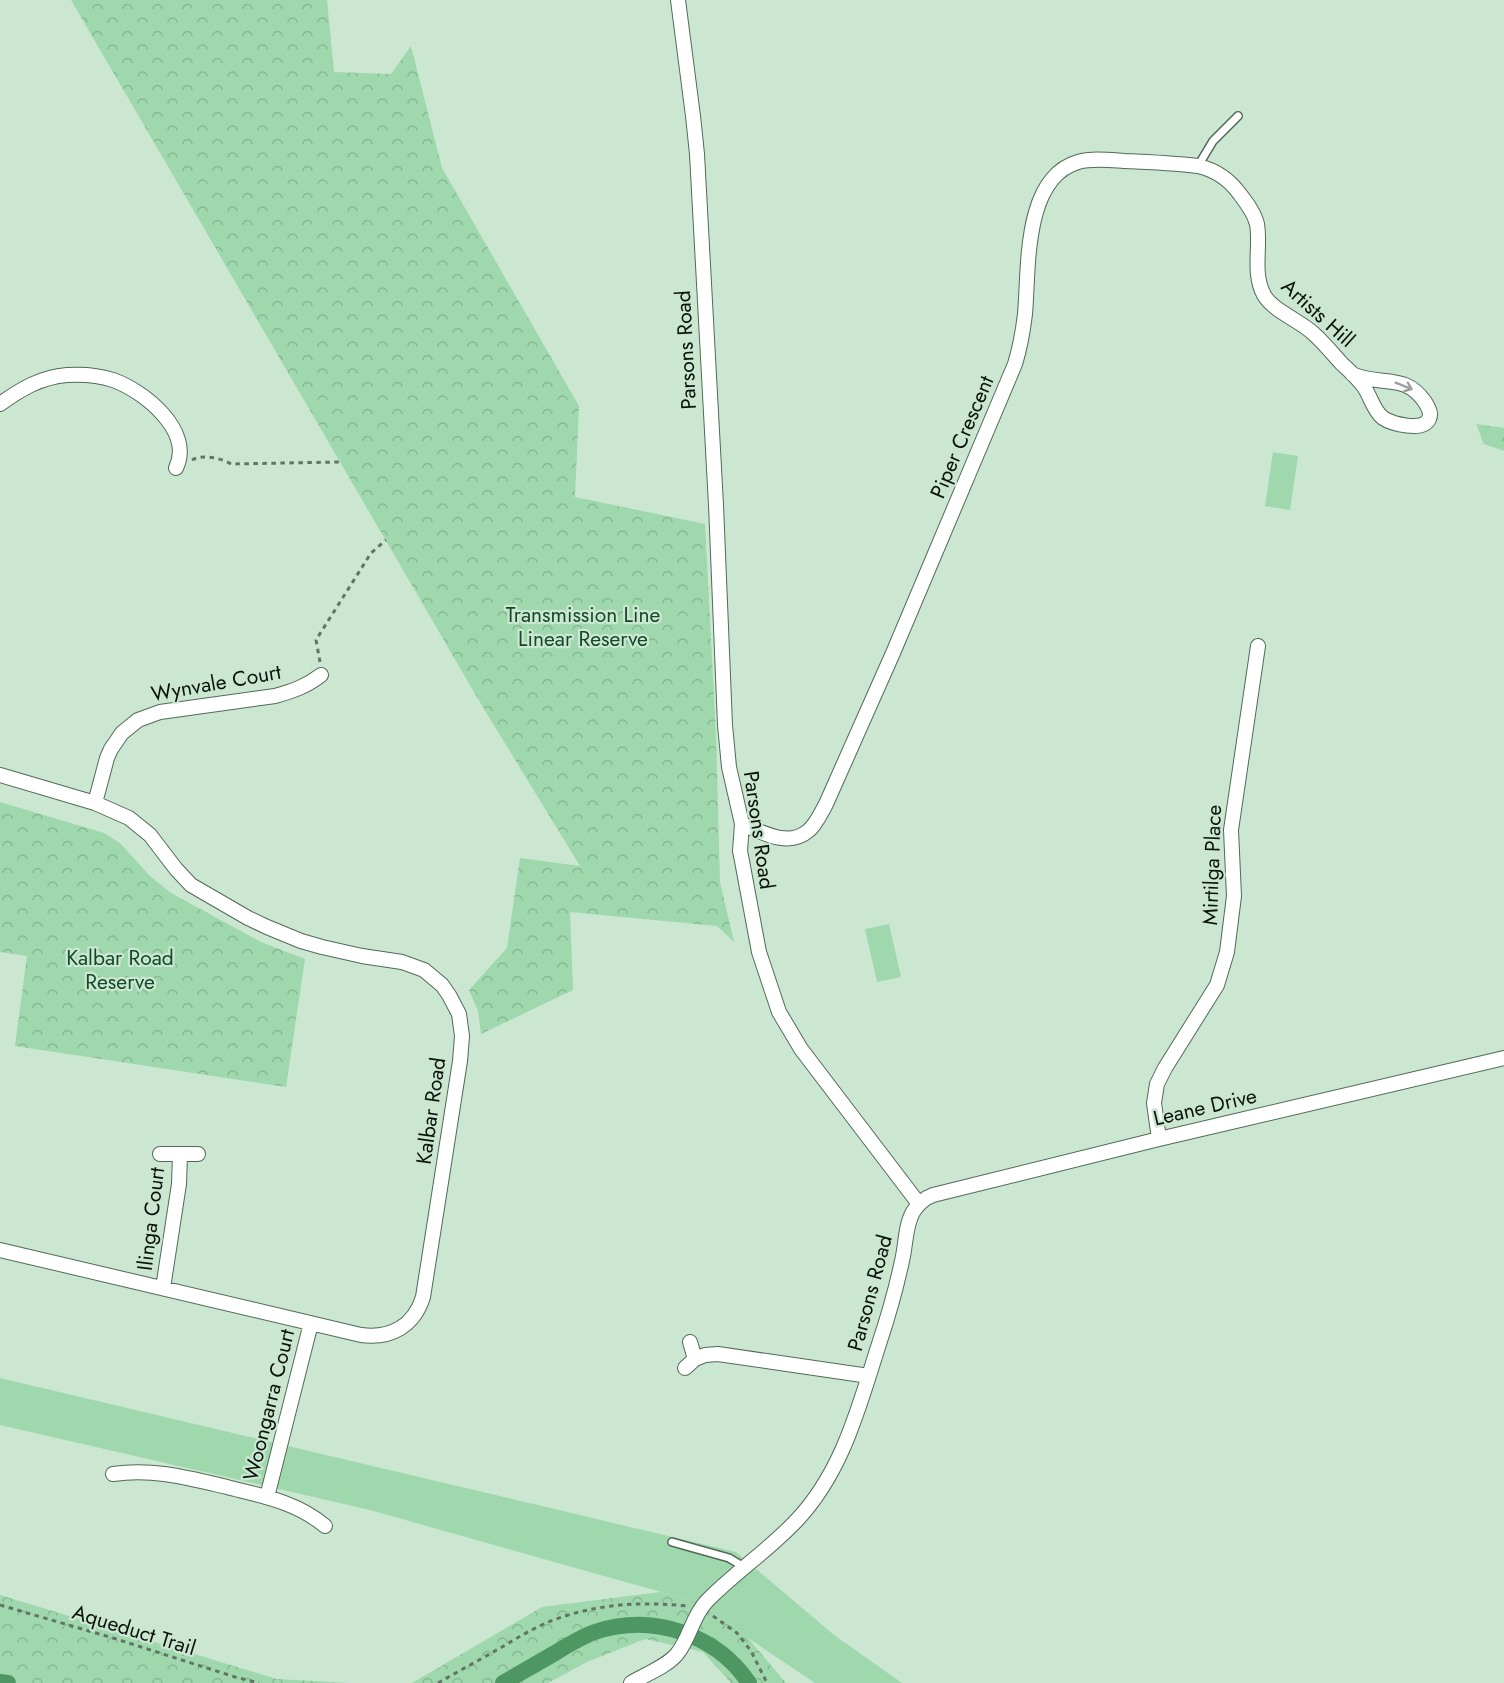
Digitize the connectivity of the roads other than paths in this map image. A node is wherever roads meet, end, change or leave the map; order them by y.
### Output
1 (678, 0) edge
2 (1238, 116) dead end
3 (1198, 166) junction
4 (1352, 374) junction
5 (0, 404) edge
6 (176, 468) road end
7 (1258, 646) dead end
8 (321, 675) road end
9 (0, 776) edge
10 (95, 802) junction
11 (742, 824) junction
12 (1504, 1058) edge
13 (1158, 1139) junction
14 (160, 1154) dead end
15 (180, 1154) junction
16 (198, 1154) dead end
17 (919, 1204) junction
18 (0, 1250) edge
19 (163, 1288) junction
20 (311, 1323) junction
21 (690, 1342) dead end
22 (869, 1376) junction
23 (113, 1474) dead end
24 (267, 1497) junction
25 (325, 1526) dead end
26 (672, 1542) dead end
27 (744, 1567) junction
28 (631, 1683) edge

1 - 11 street, Parsons Road
2 - 3 lane
3 - 4 street, Artists Hill
3 - 11 street, Piper Crescent
4 -> 4 street, Artists Hill
5 - 6 street
7 - 13 street, Mirtilga Place
8 - 10 street, Wynvale Court
9 - 10 street, Kalbar Road
10 - 20 street, Kalbar Road
11 - 17 street, Parsons Road
12 - 13 street, Leane Drive
13 - 17 street, Leane Drive
14 - 15 street
15 - 16 street
15 - 19 street, Ilinga Court
17 - 22 street, Parsons Road
18 - 19 street, Kalbar Road
19 - 20 street, Kalbar Road
20 - 24 street, Woongarra Court
21 - 22 street
22 - 27 street, Parsons Road
23 - 24 street, Woongarra Court
24 - 25 street, Woongarra Court
26 - 27 lane
27 - 28 street, Parsons Road

